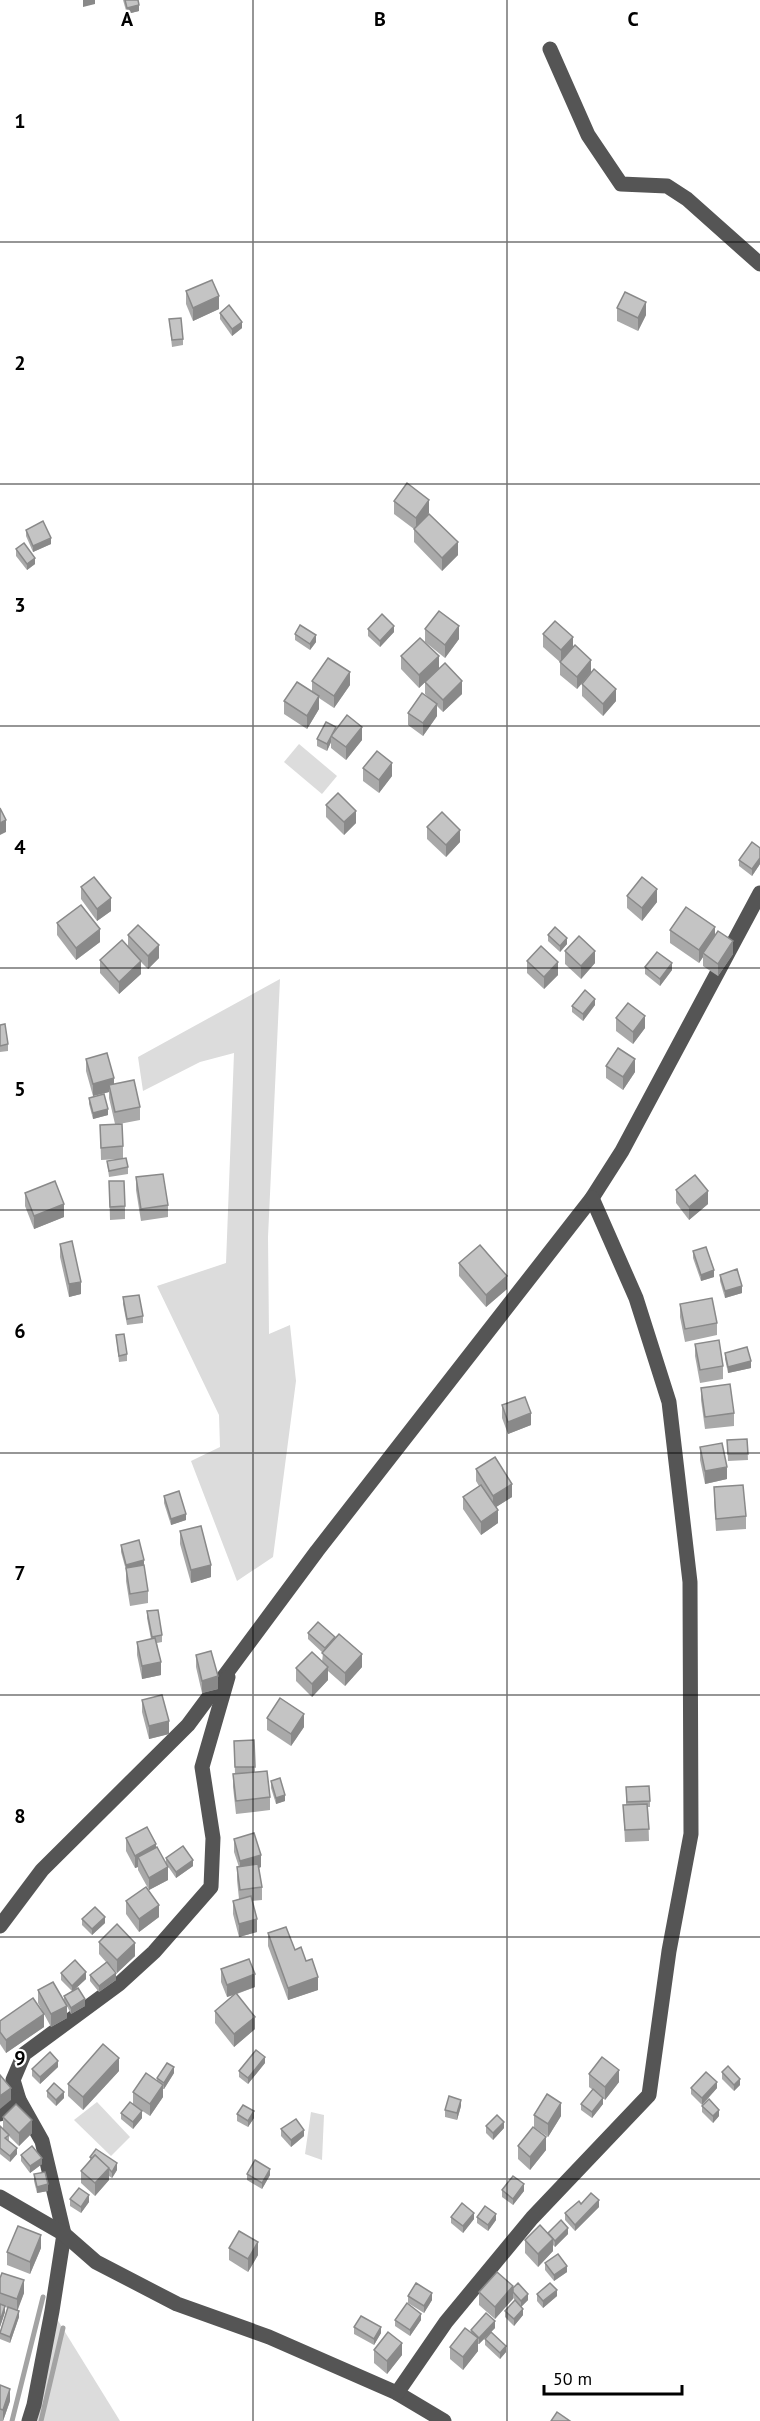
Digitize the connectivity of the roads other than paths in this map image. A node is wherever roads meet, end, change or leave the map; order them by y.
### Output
1 (550, 49) dead end
2 (760, 264) edge
3 (760, 893) edge
4 (592, 1198) junction
5 (231, 1667) junction
6 (0, 1926) edge
7 (19, 2100) junction
8 (0, 2114) edge
9 (0, 2197) edge
10 (64, 2234) junction
11 (397, 2393) junction
12 (29, 2421) edge
13 (444, 2421) edge

1 - 2 street
3 - 4 street
4 - 5 street
4 - 11 street
5 - 6 street
5 - 7 street
7 - 8 street
7 - 10 street
9 - 10 street
10 - 11 street
10 - 12 street
11 - 13 street

